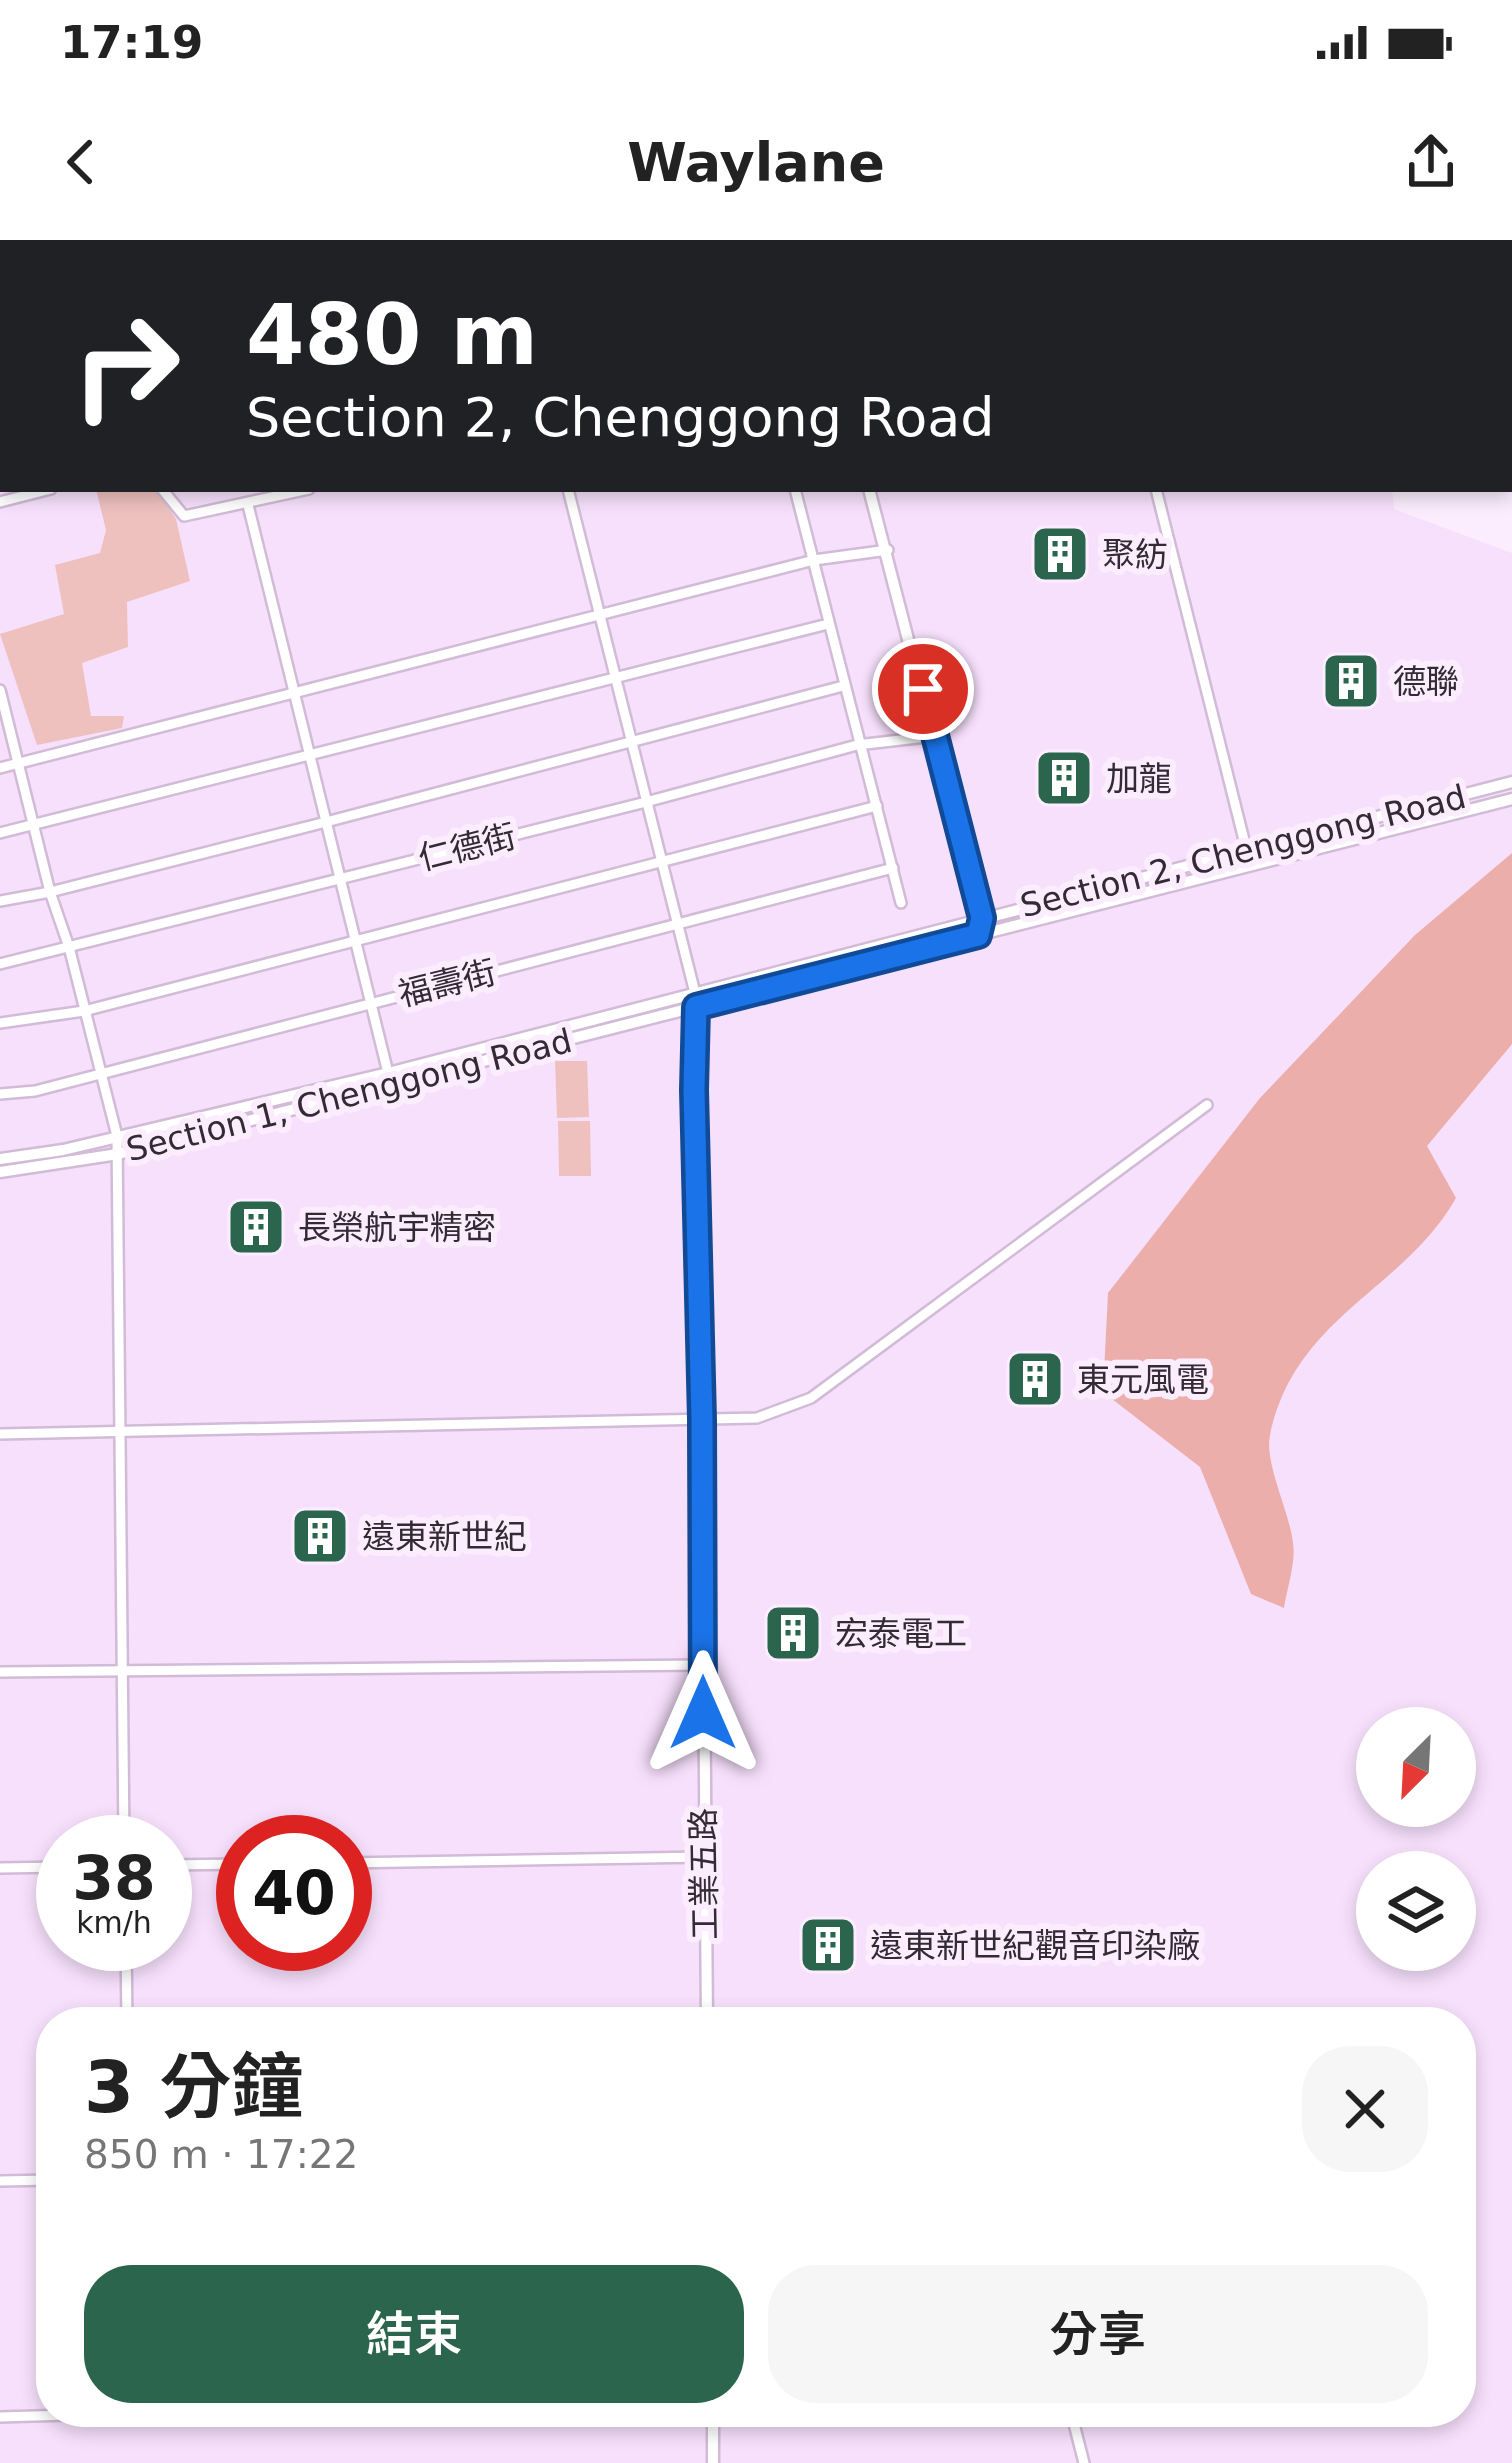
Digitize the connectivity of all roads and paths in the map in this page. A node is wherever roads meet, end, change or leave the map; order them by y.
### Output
1 (39, 492) edge
2 (164, 492) edge
3 (299, 492) edge
4 (569, 492) edge
5 (796, 492) edge
6 (870, 492) edge
7 (1157, 492) edge
8 (0, 502) edge
9 (248, 506) junction
10 (888, 550) junction
11 (814, 560) junction
12 (599, 614) junction
13 (828, 624) junction
14 (614, 678) junction
15 (843, 686) junction
16 (0, 690) edge
17 (293, 694) junction
18 (935, 736) junction
19 (631, 740) junction
20 (857, 745) junction
21 (309, 756) junction
22 (20, 764) junction
23 (0, 768) edge
24 (1512, 782) edge
25 (1512, 800) edge
26 (646, 802) junction
27 (877, 806) junction
28 (326, 822) junction
29 (33, 827) junction
30 (0, 833) edge
31 (1245, 849) junction
32 (661, 862) junction
33 (1250, 864) junction
34 (892, 868) junction
35 (339, 879) junction
36 (50, 892) junction
37 (0, 901) edge
38 (901, 903) dead end
39 (982, 918) junction
40 (677, 925) junction
41 (978, 935) junction
42 (356, 938) junction
43 (69, 947) junction
44 (0, 964) edge
45 (695, 993) junction
46 (371, 1002) junction
47 (696, 1007) junction
48 (84, 1011) junction
49 (0, 1023) edge
50 (99, 1072) junction
51 (389, 1079) junction
52 (0, 1094) edge
53 (1207, 1105) dead end
54 (117, 1136) junction
55 (118, 1154) junction
56 (0, 1159) edge
57 (0, 1172) edge
58 (702, 1420) junction
59 (119, 1432) junction
60 (0, 1433) edge
61 (702, 1665) junction
62 (0, 1672) edge
63 (123, 1672) junction
64 (124, 1815) edge
65 (704, 1857) junction
66 (372, 1863) edge
67 (36, 1867) edge
68 (0, 1868) edge
69 (127, 1971) edge
70 (128, 2007) edge
71 (707, 2007) edge
72 (36, 2180) edge
73 (0, 2181) edge
74 (36, 2416) edge
75 (0, 2417) edge
76 (712, 2427) edge
77 (1075, 2427) edge
78 (713, 2463) edge
79 (1084, 2463) edge

1 - 8 street
2 - 9 street
3 - 9 street
4 - 12 street
5 - 11 street
6 - 10 street
7 - 31 street
9 - 17 street
10 - 11 street
10 - 18 street
11 - 12 street
11 - 13 street
12 - 14 street
12 - 17 street
13 - 14 street
13 - 15 street
14 - 19 street
14 - 21 street
15 - 19 street
15 - 20 street
16 - 22 street
17 - 21 street
17 - 22 street
18 - 20 street, 仁德街
18 - 39 street
19 - 26 street
19 - 28 street
20 - 26 street, 仁德街
20 - 27 street
21 - 28 street
21 - 29 street
22 - 23 street
22 - 29 street
24 - 31 street, Section 2, Chenggong Road
25 - 33 street, Section 2, Chenggong Road
26 - 32 street
26 - 35 street, 仁德街
27 - 32 street
27 - 34 street
28 - 35 street
28 - 36 street
29 - 30 street
29 - 36 street
31 - 33 street
31 - 39 street, Section 2, Chenggong Road
32 - 40 street
32 - 42 street
33 - 41 street, Section 2, Chenggong Road
34 - 38 street
34 - 40 street, 福壽街
35 - 42 street
35 - 43 street, 仁德街
36 - 37 street
36 - 43 street
39 - 41 street
39 - 45 street, Section 2, Chenggong Road
40 - 45 street
40 - 46 street, 福壽街
41 - 47 street, Section 2, Chenggong Road
42 - 46 street
42 - 48 street
43 - 44 street, 仁德街
43 - 48 street
45 - 47 street, 工業五路
45 - 51 street, Section 1, Chenggong Road
46 - 50 street, 福壽街
46 - 51 street
47 - 51 street, Section 1, Chenggong Road
47 - 58 street, 工業五路
48 - 49 street
48 - 50 street
50 - 52 street, 福壽街
50 - 54 street
51 - 54 street, Section 1, Chenggong Road
51 - 55 street, Section 1, Chenggong Road
53 - 58 street
54 - 55 street
54 - 56 street, Section 1, Chenggong Road
55 - 57 street, Section 1, Chenggong Road
55 - 59 street
58 - 59 street
58 - 61 street, 工業五路
59 - 60 street
59 - 63 street
61 - 63 street
61 - 65 street, 工業五路
62 - 63 street
63 - 64 street
65 - 66 street
65 - 71 street, 工業五路
67 - 68 street
69 - 70 street
72 - 73 street
74 - 75 street
76 - 78 street
77 - 79 street

